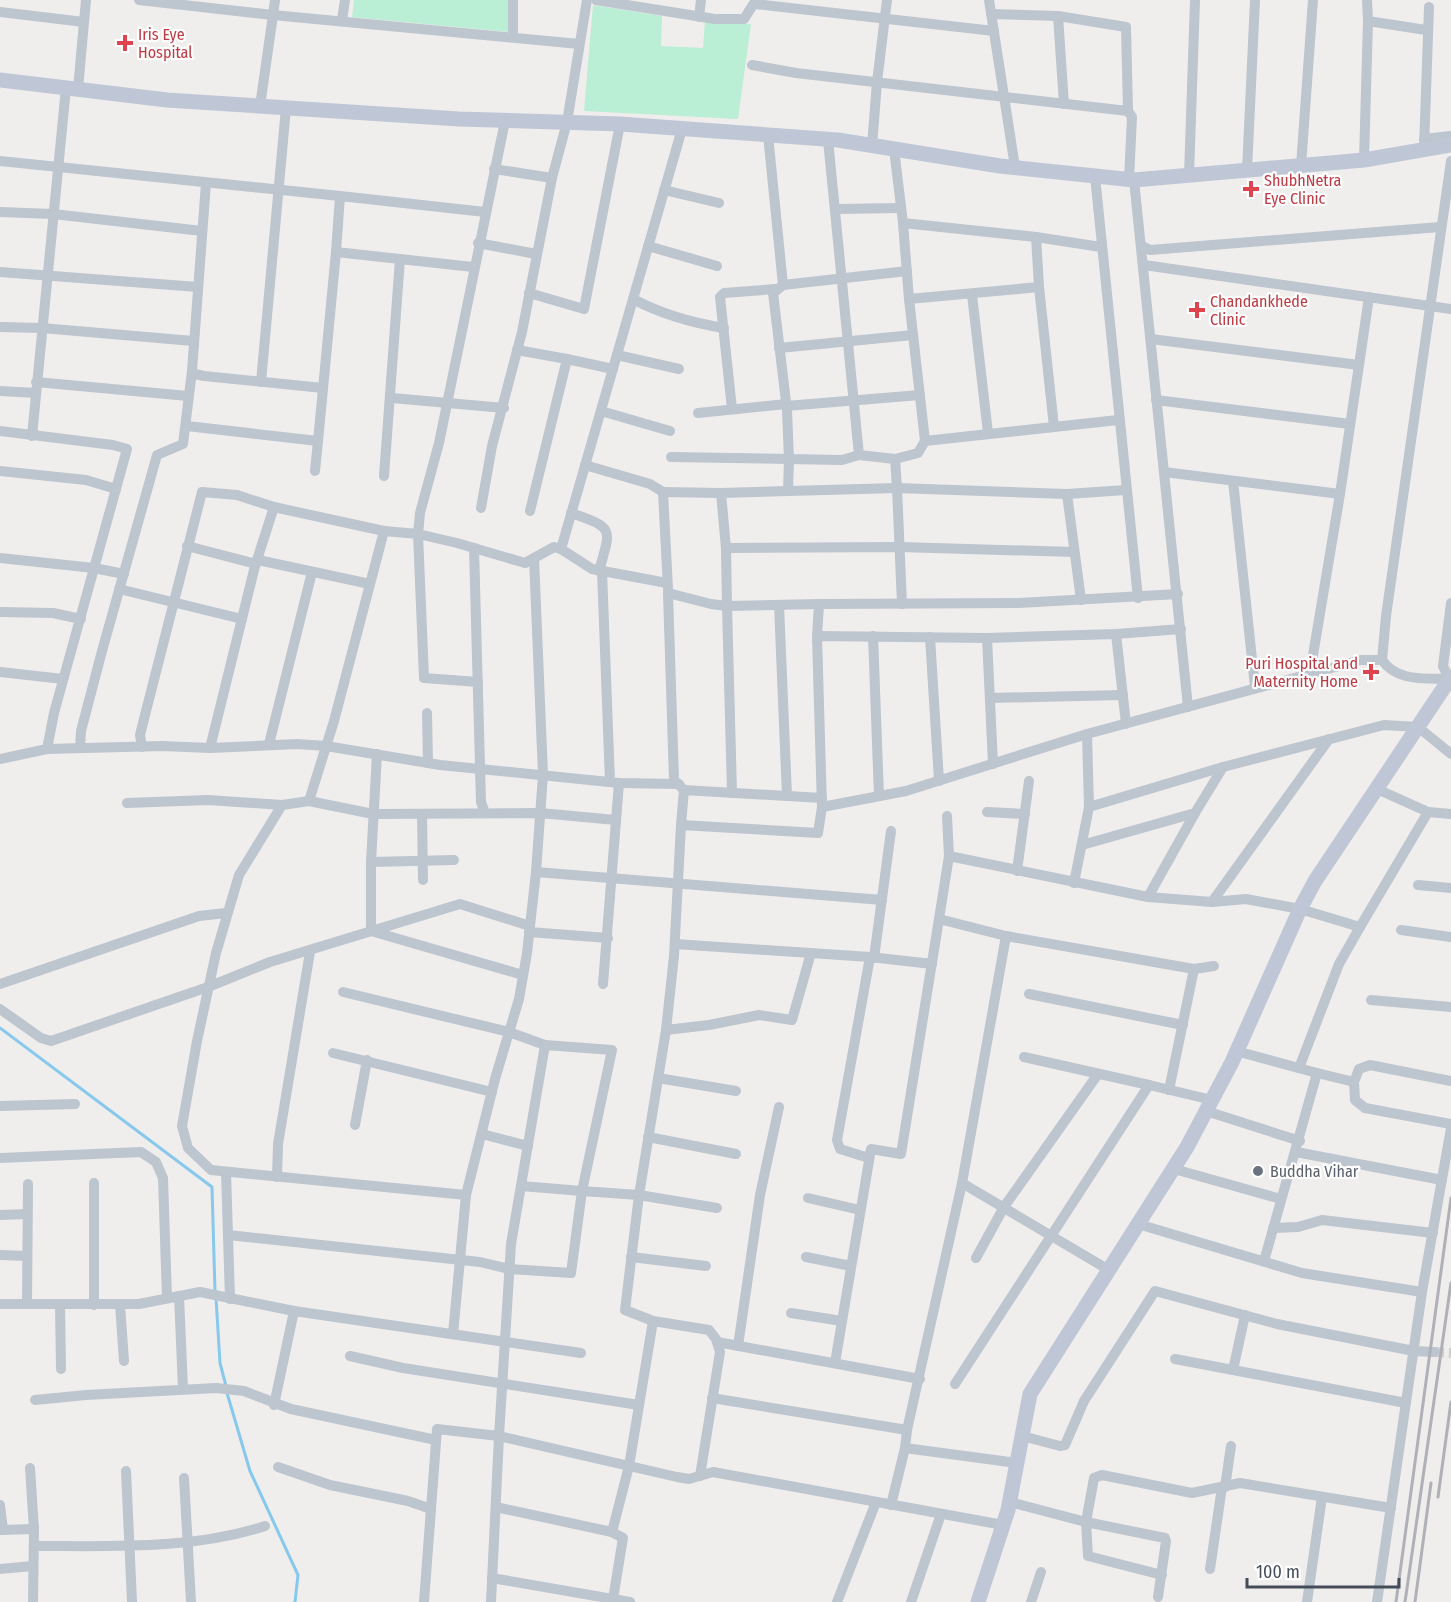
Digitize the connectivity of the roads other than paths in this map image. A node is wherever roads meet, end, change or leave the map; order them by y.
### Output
1 (86, 0) edge
2 (139, 0) edge
3 (275, 0) edge
4 (345, 0) edge
5 (513, 0) edge
6 (587, 0) edge
7 (596, 0) edge
8 (701, 0) edge
9 (887, 0) edge
10 (989, 0) edge
11 (1195, 0) edge
12 (1255, 0) edge
13 (1313, 0) edge
14 (1367, 0) edge
15 (755, 2) edge
16 (215, 4) edge
17 (644, 4) edge
18 (1429, 7) dead end
19 (0, 12) edge
20 (991, 14) junction
21 (273, 15) junction
22 (1058, 16) junction
23 (699, 17) junction
24 (884, 19) junction
25 (342, 20) junction
26 (1368, 21) junction
27 (84, 22) junction
28 (1426, 30) junction
29 (994, 31) junction
30 (513, 36) junction
31 (579, 44) junction
32 (752, 65) dead end
33 (0, 80) edge
34 (877, 82) junction
35 (72, 89) junction
36 (1004, 98) junction
37 (1064, 104) junction
38 (260, 106) junction
39 (286, 108) junction
40 (1128, 111) junction
41 (505, 121) junction
42 (567, 122) junction
43 (620, 124) junction
44 (682, 129) junction
45 (768, 135) junction
46 (828, 140) junction
47 (1424, 144) junction
48 (872, 146) junction
49 (894, 149) junction
50 (1448, 150) edge
51 (1398, 156) junction
52 (1364, 160) junction
53 (0, 161) edge
54 (1301, 166) junction
55 (1015, 167) junction
56 (57, 168) junction
57 (494, 169) junction
58 (1247, 170) junction
59 (1189, 175) junction
60 (1095, 176) junction
61 (552, 178) junction
62 (1131, 180) junction
63 (206, 183) junction
64 (664, 190) junction
65 (278, 191) junction
66 (340, 196) junction
67 (719, 202) dead end
68 (901, 208) junction
69 (836, 209) junction
70 (0, 212) edge
71 (484, 212) junction
72 (53, 214) junction
73 (903, 223) junction
74 (1440, 227) junction
75 (202, 231) junction
76 (1036, 237) junction
77 (478, 243) junction
78 (648, 246) junction
79 (1142, 246) junction
80 (1101, 247) junction
81 (336, 252) junction
82 (536, 254) junction
83 (399, 259) junction
84 (1144, 265) junction
85 (717, 266) dead end
86 (473, 267) junction
87 (907, 271) junction
88 (0, 272) edge
89 (47, 274) junction
90 (842, 280) junction
91 (198, 287) junction
92 (779, 287) junction
93 (1039, 287) junction
94 (529, 293) junction
95 (972, 295) junction
96 (1369, 297) junction
97 (633, 299) junction
98 (909, 299) junction
99 (1430, 305) junction
100 (1451, 309) edge
101 (0, 327) edge
102 (42, 328) junction
103 (724, 328) junction
104 (913, 335) junction
105 (1150, 339) junction
106 (193, 341) junction
107 (848, 342) junction
108 (779, 348) junction
109 (517, 350) junction
110 (616, 355) junction
111 (567, 359) junction
112 (1359, 365) junction
113 (613, 369) junction
114 (679, 369) dead end
115 (192, 371) junction
116 (261, 382) junction
117 (36, 388) junction
118 (323, 388) junction
119 (0, 390) edge
120 (920, 395) junction
121 (188, 396) junction
122 (392, 398) junction
123 (854, 399) junction
124 (1156, 400) junction
125 (446, 404) junction
126 (786, 405) junction
127 (504, 408) junction
128 (732, 408) junction
129 (601, 411) junction
130 (698, 413) dead end
131 (1118, 420) junction
132 (1350, 424) junction
133 (187, 426) junction
134 (1053, 427) junction
135 (0, 431) edge
136 (670, 431) dead end
137 (987, 433) junction
138 (32, 436) junction
139 (318, 441) junction
140 (925, 441) junction
141 (859, 455) junction
142 (671, 458) dead end
143 (789, 459) junction
144 (895, 459) junction
145 (585, 465) junction
146 (0, 471) edge
147 (315, 471) dead end
148 (1164, 472) junction
149 (384, 476) dead end
150 (1233, 481) junction
151 (897, 488) junction
152 (116, 489) junction
153 (1126, 490) junction
154 (788, 491) junction
155 (663, 492) junction
156 (721, 493) junction
157 (1067, 494) junction
158 (1340, 494) junction
159 (274, 507) junction
160 (481, 508) dead end
161 (530, 511) dead end
162 (571, 513) junction
163 (384, 531) junction
164 (418, 534) junction
165 (187, 546) junction
166 (474, 548) junction
167 (726, 548) junction
168 (900, 548) junction
169 (561, 549) junction
170 (1074, 552) junction
171 (0, 558) edge
172 (534, 558) junction
173 (257, 562) junction
174 (94, 568) junction
175 (601, 571) junction
176 (312, 572) junction
177 (124, 574) junction
178 (370, 584) junction
179 (668, 588) junction
180 (119, 589) junction
181 (1178, 594) junction
182 (1138, 598) junction
183 (1081, 600) junction
184 (172, 602) junction
185 (1451, 603) edge
186 (819, 604) junction
187 (902, 604) junction
188 (779, 605) junction
189 (727, 606) junction
190 (0, 612) edge
191 (81, 619) junction
192 (242, 620) junction
193 (1181, 629) junction
194 (1116, 634) junction
195 (818, 636) junction
196 (873, 636) junction
197 (930, 637) junction
198 (987, 638) junction
199 (1382, 660) junction
200 (0, 672) edge
201 (1310, 673) junction
202 (1450, 678) edge
203 (63, 679) junction
204 (478, 682) junction
205 (1255, 687) junction
206 (1123, 695) junction
207 (990, 698) junction
208 (1188, 707) junction
209 (428, 713) dead end
210 (1126, 724) junction
211 (1418, 727) junction
212 (1088, 734) junction
213 (1329, 739) junction
214 (269, 744) junction
215 (326, 746) junction
216 (142, 747) junction
217 (80, 748) junction
218 (210, 748) junction
219 (46, 749) junction
220 (377, 754) junction
221 (1451, 754) edge
222 (0, 759) edge
223 (428, 763) junction
224 (993, 764) junction
225 (1223, 766) junction
226 (481, 769) junction
227 (543, 775) junction
228 (939, 781) junction
229 (1029, 781) dead end
230 (615, 782) junction
231 (681, 787) junction
232 (1377, 789) junction
233 (732, 793) junction
234 (787, 796) junction
235 (879, 796) junction
236 (309, 801) junction
237 (822, 802) junction
238 (127, 803) dead end
239 (282, 804) junction
240 (1089, 807) junction
241 (987, 812) dead end
242 (1428, 812) junction
243 (485, 813) junction
244 (540, 813) junction
245 (1195, 813) junction
246 (373, 814) junction
247 (422, 814) junction
248 (1024, 814) junction
249 (1451, 814) edge
250 (946, 816) dead end
251 (616, 820) junction
252 (681, 825) junction
253 (891, 831) dead end
254 (1082, 845) junction
255 (949, 856) junction
256 (454, 860) dead end
257 (423, 861) junction
258 (371, 862) junction
259 (1017, 871) junction
260 (536, 872) junction
261 (611, 879) junction
262 (423, 880) dead end
263 (1074, 883) junction
264 (679, 885) junction
265 (1418, 885) dead end
266 (1451, 888) edge
267 (1148, 897) junction
268 (882, 900) junction
269 (1212, 902) junction
270 (1300, 909) junction
271 (226, 913) junction
272 (939, 919) junction
273 (1360, 927) junction
274 (529, 929) junction
275 (1401, 930) dead end
276 (371, 931) junction
277 (1006, 936) junction
278 (1451, 937) edge
279 (608, 938) junction
280 (675, 944) junction
281 (310, 952) junction
282 (811, 953) junction
283 (872, 957) junction
284 (932, 964) junction
285 (1214, 966) dead end
286 (1194, 969) junction
287 (523, 975) junction
288 (0, 984) edge
289 (603, 984) dead end
290 (208, 987) junction
291 (343, 992) dead end
292 (1029, 994) dead end
293 (1371, 1000) dead end
294 (1451, 1007) edge
295 (0, 1010) edge
296 (1183, 1025) junction
297 (666, 1030) junction
298 (509, 1032) junction
299 (545, 1045) junction
300 (1236, 1051) junction
301 (333, 1053) dead end
302 (1024, 1058) dead end
303 (367, 1060) junction
304 (1299, 1068) junction
305 (1317, 1073) junction
306 (1098, 1074) junction
307 (658, 1078) junction
308 (1451, 1080) edge
309 (1354, 1082) junction
310 (1149, 1086) junction
311 (1169, 1090) junction
312 (736, 1091) dead end
313 (492, 1092) junction
314 (75, 1104) dead end
315 (1209, 1106) junction
316 (0, 1107) edge
317 (779, 1107) dead end
318 (355, 1125) dead end
319 (1451, 1126) edge
320 (482, 1134) junction
321 (648, 1137) junction
322 (1300, 1141) junction
323 (528, 1146) junction
324 (1296, 1152) junction
325 (736, 1154) dead end
326 (0, 1158) edge
327 (869, 1158) junction
328 (1173, 1169) junction
329 (226, 1172) junction
330 (277, 1177) junction
331 (1442, 1180) junction
332 (94, 1183) dead end
333 (28, 1184) dead end
334 (962, 1184) junction
335 (521, 1186) junction
336 (582, 1191) junction
337 (466, 1195) junction
338 (639, 1195) junction
339 (808, 1198) dead end
340 (1281, 1199) junction
341 (1004, 1207) junction
342 (717, 1208) dead end
343 (860, 1210) junction
344 (27, 1214) junction
345 (0, 1215) edge
346 (1138, 1224) junction
347 (1273, 1228) junction
348 (1433, 1233) junction
349 (228, 1235) junction
350 (1050, 1236) junction
351 (0, 1255) edge
352 (27, 1256) junction
353 (631, 1257) junction
354 (806, 1257) dead end
355 (976, 1258) dead end
356 (460, 1260) junction
357 (1264, 1261) junction
358 (706, 1266) dead end
359 (851, 1266) junction
360 (509, 1269) junction
361 (1109, 1270) junction
362 (1422, 1292) junction
363 (179, 1296) junction
364 (167, 1298) junction
365 (227, 1299) junction
366 (0, 1304) edge
367 (27, 1304) junction
368 (60, 1304) junction
369 (94, 1305) junction
370 (120, 1305) junction
371 (294, 1311) junction
372 (791, 1313) dead end
373 (1245, 1315) junction
374 (842, 1321) junction
375 (653, 1322) junction
376 (453, 1334) junction
377 (717, 1342) junction
378 (505, 1343) junction
379 (738, 1346) junction
380 (1414, 1351) junction
381 (1434, 1352) tunnel mouth
382 (581, 1353) dead end
383 (350, 1356) dead end
384 (1175, 1359) dead end
385 (124, 1361) dead end
386 (835, 1363) junction
387 (61, 1369) dead end
388 (1233, 1370) junction
389 (920, 1379) junction
390 (503, 1382) junction
391 (955, 1384) dead end
392 (183, 1389) junction
393 (712, 1398) junction
394 (35, 1400) dead end
395 (1406, 1403) junction
396 (274, 1405) junction
397 (639, 1406) junction
398 (907, 1430) junction
399 (500, 1436) junction
400 (1022, 1436) junction
401 (436, 1440) junction
402 (1231, 1446) dead end
403 (904, 1448) junction
404 (1017, 1463) junction
405 (629, 1466) junction
406 (278, 1467) dead end
407 (30, 1468) dead end
408 (126, 1471) dead end
409 (700, 1476) junction
410 (184, 1478) dead end
411 (1224, 1487) junction
412 (1322, 1497) junction
413 (876, 1502) junction
414 (1010, 1502) junction
415 (0, 1505) edge
416 (891, 1505) junction
417 (496, 1507) junction
418 (1390, 1508) junction
419 (431, 1509) junction
420 (941, 1514) junction
421 (1086, 1522) junction
422 (1003, 1525) junction
423 (265, 1526) dead end
424 (34, 1529) junction
425 (2, 1530) edge
426 (612, 1532) junction
427 (185, 1541) junction
428 (34, 1546) junction
429 (131, 1546) junction
430 (33, 1566) junction
431 (0, 1569) edge
432 (1210, 1569) dead end
433 (1041, 1572) dead end
434 (1162, 1575) junction
435 (492, 1578) junction
436 (1158, 1597) dead end
437 (613, 1599) junction
438 (33, 1602) edge
439 (132, 1602) edge
440 (191, 1602) edge
441 (424, 1602) edge
442 (491, 1602) edge
443 (630, 1602) edge
444 (837, 1602) edge
445 (911, 1602) edge
446 (978, 1602) edge
447 (1031, 1602) edge
448 (1307, 1602) edge
449 (1377, 1602) edge

1 - 27 street
2 - 16 street
3 - 21 street
4 - 25 street
5 - 30 street
6 - 31 street
7 - 17 street
8 - 23 street
9 - 24 street
10 - 20 street
11 - 59 street
12 - 58 street
13 - 54 street
14 - 26 street
15 - 23 street
15 - 24 street
16 - 21 street
17 - 23 street
18 - 28 street
19 - 27 street
20 - 22 street
20 - 29 street
21 - 25 street
21 - 38 street
22 - 37 street
22 - 40 street
24 - 29 street
24 - 34 street
25 - 30 street
26 - 28 street
26 - 52 street
27 - 35 street
28 - 47 street
29 - 36 street
30 - 31 street
31 - 42 street
32 - 34 street
33 - 35 street
34 - 36 street
34 - 48 street
35 - 38 street
35 - 56 street
36 - 37 street
36 - 55 street
37 - 40 street
38 - 39 street
39 - 41 street
39 - 65 street
40 - 62 street
41 - 42 street
41 - 57 street
42 - 43 street
42 - 61 street
43 - 44 street
43 - 94 street
44 - 45 street
44 - 64 street
45 - 46 street
45 - 92 street
46 - 48 street
46 - 69 street
47 - 50 street
47 - 51 street
48 - 49 street
49 - 55 street
49 - 68 street
50 - 51 street
50 - 74 street
51 - 52 street
52 - 54 street
53 - 56 street
54 - 58 street
55 - 60 street
56 - 63 street
56 - 72 street
57 - 61 street
57 - 71 street
58 - 59 street
59 - 62 street
60 - 62 street
60 - 80 street
61 - 82 street
62 - 79 street
63 - 65 street
63 - 75 street
64 - 67 street
64 - 78 street
65 - 66 street
65 - 116 street
66 - 71 street
66 - 81 street
68 - 69 street
68 - 73 street
69 - 90 street
70 - 72 street
71 - 77 street
72 - 75 street
72 - 89 street
73 - 76 street
73 - 87 street
74 - 79 street
74 - 99 street
75 - 91 street
76 - 80 street
76 - 93 street
77 - 82 street
77 - 86 street
78 - 85 street
78 - 97 street
79 - 84 street
80 - 131 street
81 - 83 street
81 - 118 street
82 - 94 street
83 - 86 street
83 - 122 street
84 - 96 street
84 - 105 street
86 - 125 street
87 - 90 street
87 - 98 street
88 - 89 street
89 - 91 street
89 - 102 street
90 - 92 street
90 - 107 street
91 - 106 street
92 - 103 street
92 - 108 street
93 - 95 street
93 - 134 street
94 - 109 street
95 - 98 street
95 - 137 street
96 - 99 street
96 - 112 street
97 - 103 street
97 - 110 street
98 - 104 street
99 - 100 street
99 - 199 street
101 - 102 street
102 - 106 street
102 - 117 street
103 - 128 street
104 - 107 street
104 - 120 street
105 - 112 street
105 - 124 street
106 - 115 street
107 - 108 street
107 - 123 street
108 - 126 street
109 - 111 street
109 - 127 street
110 - 113 street
110 - 114 street
111 - 113 street
111 - 161 street
112 - 132 street
113 - 129 street
115 - 116 street
115 - 121 street
116 - 118 street
117 - 119 street
117 - 121 street
117 - 138 street
118 - 139 street
120 - 123 street
120 - 140 street
121 - 133 street
122 - 125 street
122 - 149 street
123 - 126 street
123 - 141 street
124 - 132 street
124 - 148 street
125 - 127 street
125 - 164 street
126 - 128 street
126 - 143 street
127 - 160 street
128 - 130 street
129 - 136 street
129 - 145 street
131 - 134 street
131 - 153 street
132 - 158 street
133 - 139 street
133 - 177 street
134 - 137 street
135 - 138 street
137 - 140 street
138 - 152 street
139 - 147 street
140 - 144 street
141 - 143 street
141 - 144 street
142 - 143 street
143 - 154 street
144 - 151 street
145 - 155 street
145 - 162 street
146 - 152 street
148 - 150 street
148 - 181 street
150 - 158 street
150 - 205 street
151 - 154 street
151 - 157 street
151 - 168 street
152 - 174 street
153 - 157 street
153 - 182 street
154 - 156 street
155 - 156 street
155 - 179 street
156 - 167 street
157 - 170 street
158 - 201 street
159 - 163 street
159 - 165 street
159 - 173 street
162 - 169 street
162 - 175 street
163 - 164 street
163 - 178 street
164 - 166 street
164 - 204 street
165 - 173 street
165 - 184 street
166 - 172 street
166 - 204 street
167 - 168 street
167 - 189 street
168 - 170 street
168 - 187 street
169 - 172 street
169 - 175 street
170 - 183 street
171 - 174 street
172 - 227 street
173 - 176 street
173 - 192 street
174 - 177 street
174 - 191 street
175 - 179 street
175 - 230 street
176 - 178 street
176 - 214 street
177 - 180 street
178 - 215 street
179 - 189 street
179 - 231 street
180 - 184 street
180 - 217 street
181 - 182 street
181 - 193 street
182 - 183 street
183 - 187 street
184 - 192 street
184 - 216 street
185 - 202 street
186 - 187 street
186 - 188 street
186 - 195 street
188 - 189 street
188 - 234 street
189 - 233 street
190 - 191 street
191 - 203 street
192 - 218 street
193 - 194 street
193 - 208 street
194 - 198 street
194 - 206 street
195 - 196 street
195 - 237 street
196 - 197 street
196 - 235 street
197 - 198 street
197 - 228 street
198 - 207 street
199 - 201 street
199 - 202 street
200 - 203 street
201 - 205 street
202 - 211 street
203 - 219 street
204 - 226 street
205 - 208 street
206 - 207 street
206 - 210 street
207 - 224 street
208 - 210 street
209 - 223 street
210 - 212 street
211 - 213 street
211 - 221 street
211 - 232 street
212 - 224 street
212 - 240 street
213 - 225 street
213 - 269 street
214 - 215 street
214 - 218 street
215 - 220 street
215 - 236 street
216 - 217 street
216 - 218 street
217 - 219 street
219 - 222 street
220 - 223 street
220 - 246 street
223 - 226 street
224 - 228 street
225 - 240 street
225 - 245 street
226 - 227 street
226 - 243 street
227 - 230 street
227 - 244 street
228 - 235 street
229 - 248 street
230 - 231 street
230 - 251 street
231 - 233 street
231 - 252 street
232 - 242 street
232 - 270 street
233 - 234 street
234 - 237 street
235 - 237 street
236 - 239 street
236 - 246 street
237 - 252 street
238 - 239 street
239 - 271 street
240 - 254 street
241 - 248 street
242 - 249 street
242 - 273 street
243 - 244 street
243 - 247 street
244 - 251 street
244 - 260 street
245 - 254 street
245 - 267 street
246 - 247 street
246 - 258 street
247 - 257 street
248 - 259 street
250 - 255 street
251 - 261 street
252 - 264 street
253 - 268 street
254 - 263 street
255 - 259 street
255 - 272 street
256 - 257 street
257 - 258 street
257 - 262 street
258 - 276 street
259 - 263 street
260 - 261 street
260 - 274 street
261 - 264 street
261 - 279 street
263 - 267 street
264 - 268 street
264 - 280 street
265 - 266 street
267 - 269 street
268 - 283 street
269 - 270 street
270 - 273 street
270 - 300 street
271 - 288 street
271 - 290 street
272 - 277 street
272 - 284 street
273 - 304 street
274 - 276 street
274 - 279 street
274 - 287 street
275 - 278 street
276 - 281 street
276 - 287 street
277 - 286 street
277 - 334 street
279 - 289 street
280 - 282 street
280 - 297 street
281 - 290 street
281 - 330 street
282 - 283 street
282 - 297 street
283 - 284 street
283 - 327 street
284 - 327 street
285 - 286 street
286 - 296 street
287 - 298 street
290 - 295 street
290 - 329 street
291 - 298 street
292 - 296 street
293 - 294 street
296 - 311 street
297 - 307 street
298 - 299 street
298 - 313 street
299 - 323 street
299 - 336 street
300 - 304 street
300 - 315 street
301 - 303 street
302 - 306 street
303 - 313 street
303 - 318 street
304 - 305 street
305 - 309 street
305 - 322 street
306 - 310 street
306 - 341 street
307 - 312 street
307 - 321 street
308 - 309 street
309 - 319 street
310 - 311 street
310 - 350 street
311 - 315 street
313 - 320 street
314 - 316 street
315 - 322 street
315 - 328 street
317 - 379 street
319 - 331 street
320 - 323 street
320 - 337 street
321 - 325 street
321 - 338 street
322 - 324 street
323 - 335 street
324 - 331 street
324 - 340 street
326 - 364 street
327 - 343 street
328 - 340 street
328 - 346 street
329 - 330 street
329 - 349 street
330 - 337 street
331 - 348 street
332 - 369 street
333 - 344 street
334 - 341 street
334 - 389 street
335 - 336 street
335 - 360 street
336 - 338 street
336 - 360 street
337 - 356 street
338 - 342 street
338 - 353 street
339 - 343 street
340 - 347 street
341 - 350 street
341 - 355 street
343 - 359 street
344 - 345 street
344 - 352 street
346 - 357 street
346 - 361 street
347 - 348 street
347 - 357 street
348 - 362 street
349 - 356 street
349 - 365 street
350 - 361 street
350 - 391 street
351 - 352 street
352 - 367 street
353 - 358 street
353 - 375 street
354 - 359 street
356 - 360 street
356 - 376 street
357 - 362 street
359 - 374 street
360 - 378 street
361 - 400 street
362 - 380 street
363 - 364 street
363 - 365 street
363 - 392 street
364 - 370 street
365 - 371 street
366 - 367 street
367 - 368 street
368 - 369 street
368 - 387 street
369 - 370 street
370 - 385 street
371 - 376 street
371 - 396 street
372 - 374 street
373 - 380 street
373 - 388 street
373 - 400 street
374 - 386 street
375 - 377 street
375 - 397 street
376 - 378 street
377 - 379 street
377 - 393 street
378 - 382 street
378 - 390 street
379 - 386 street
380 - 381 street
380 - 395 street
383 - 390 street
384 - 388 street
386 - 389 street
388 - 395 street
389 - 398 street
390 - 397 street
390 - 399 street
392 - 394 street
392 - 396 street
393 - 398 street
393 - 409 street
395 - 418 street
396 - 401 street
397 - 405 street
398 - 403 street
399 - 401 street
399 - 405 street
399 - 417 street
400 - 404 street
401 - 419 street
402 - 411 street
403 - 404 street
403 - 416 street
404 - 414 street
405 - 409 street
405 - 426 street
406 - 419 street
407 - 424 street
408 - 429 street
409 - 413 street
410 - 427 street
411 - 412 street
411 - 421 street
411 - 432 street
412 - 418 street
412 - 448 street
413 - 416 street
413 - 444 street
414 - 421 street
414 - 422 street
415 - 425 street
416 - 420 street
417 - 426 street
417 - 435 street
418 - 449 street
419 - 441 street
420 - 422 street
420 - 445 street
421 - 434 street
421 - 434 street
422 - 446 street
423 - 427 street
424 - 425 street
424 - 428 street
426 - 437 street
427 - 429 street
427 - 440 street
428 - 429 street
428 - 430 street
429 - 439 street
430 - 431 street
430 - 438 street
433 - 447 street
434 - 436 street
435 - 437 street
435 - 442 street
437 - 443 street

